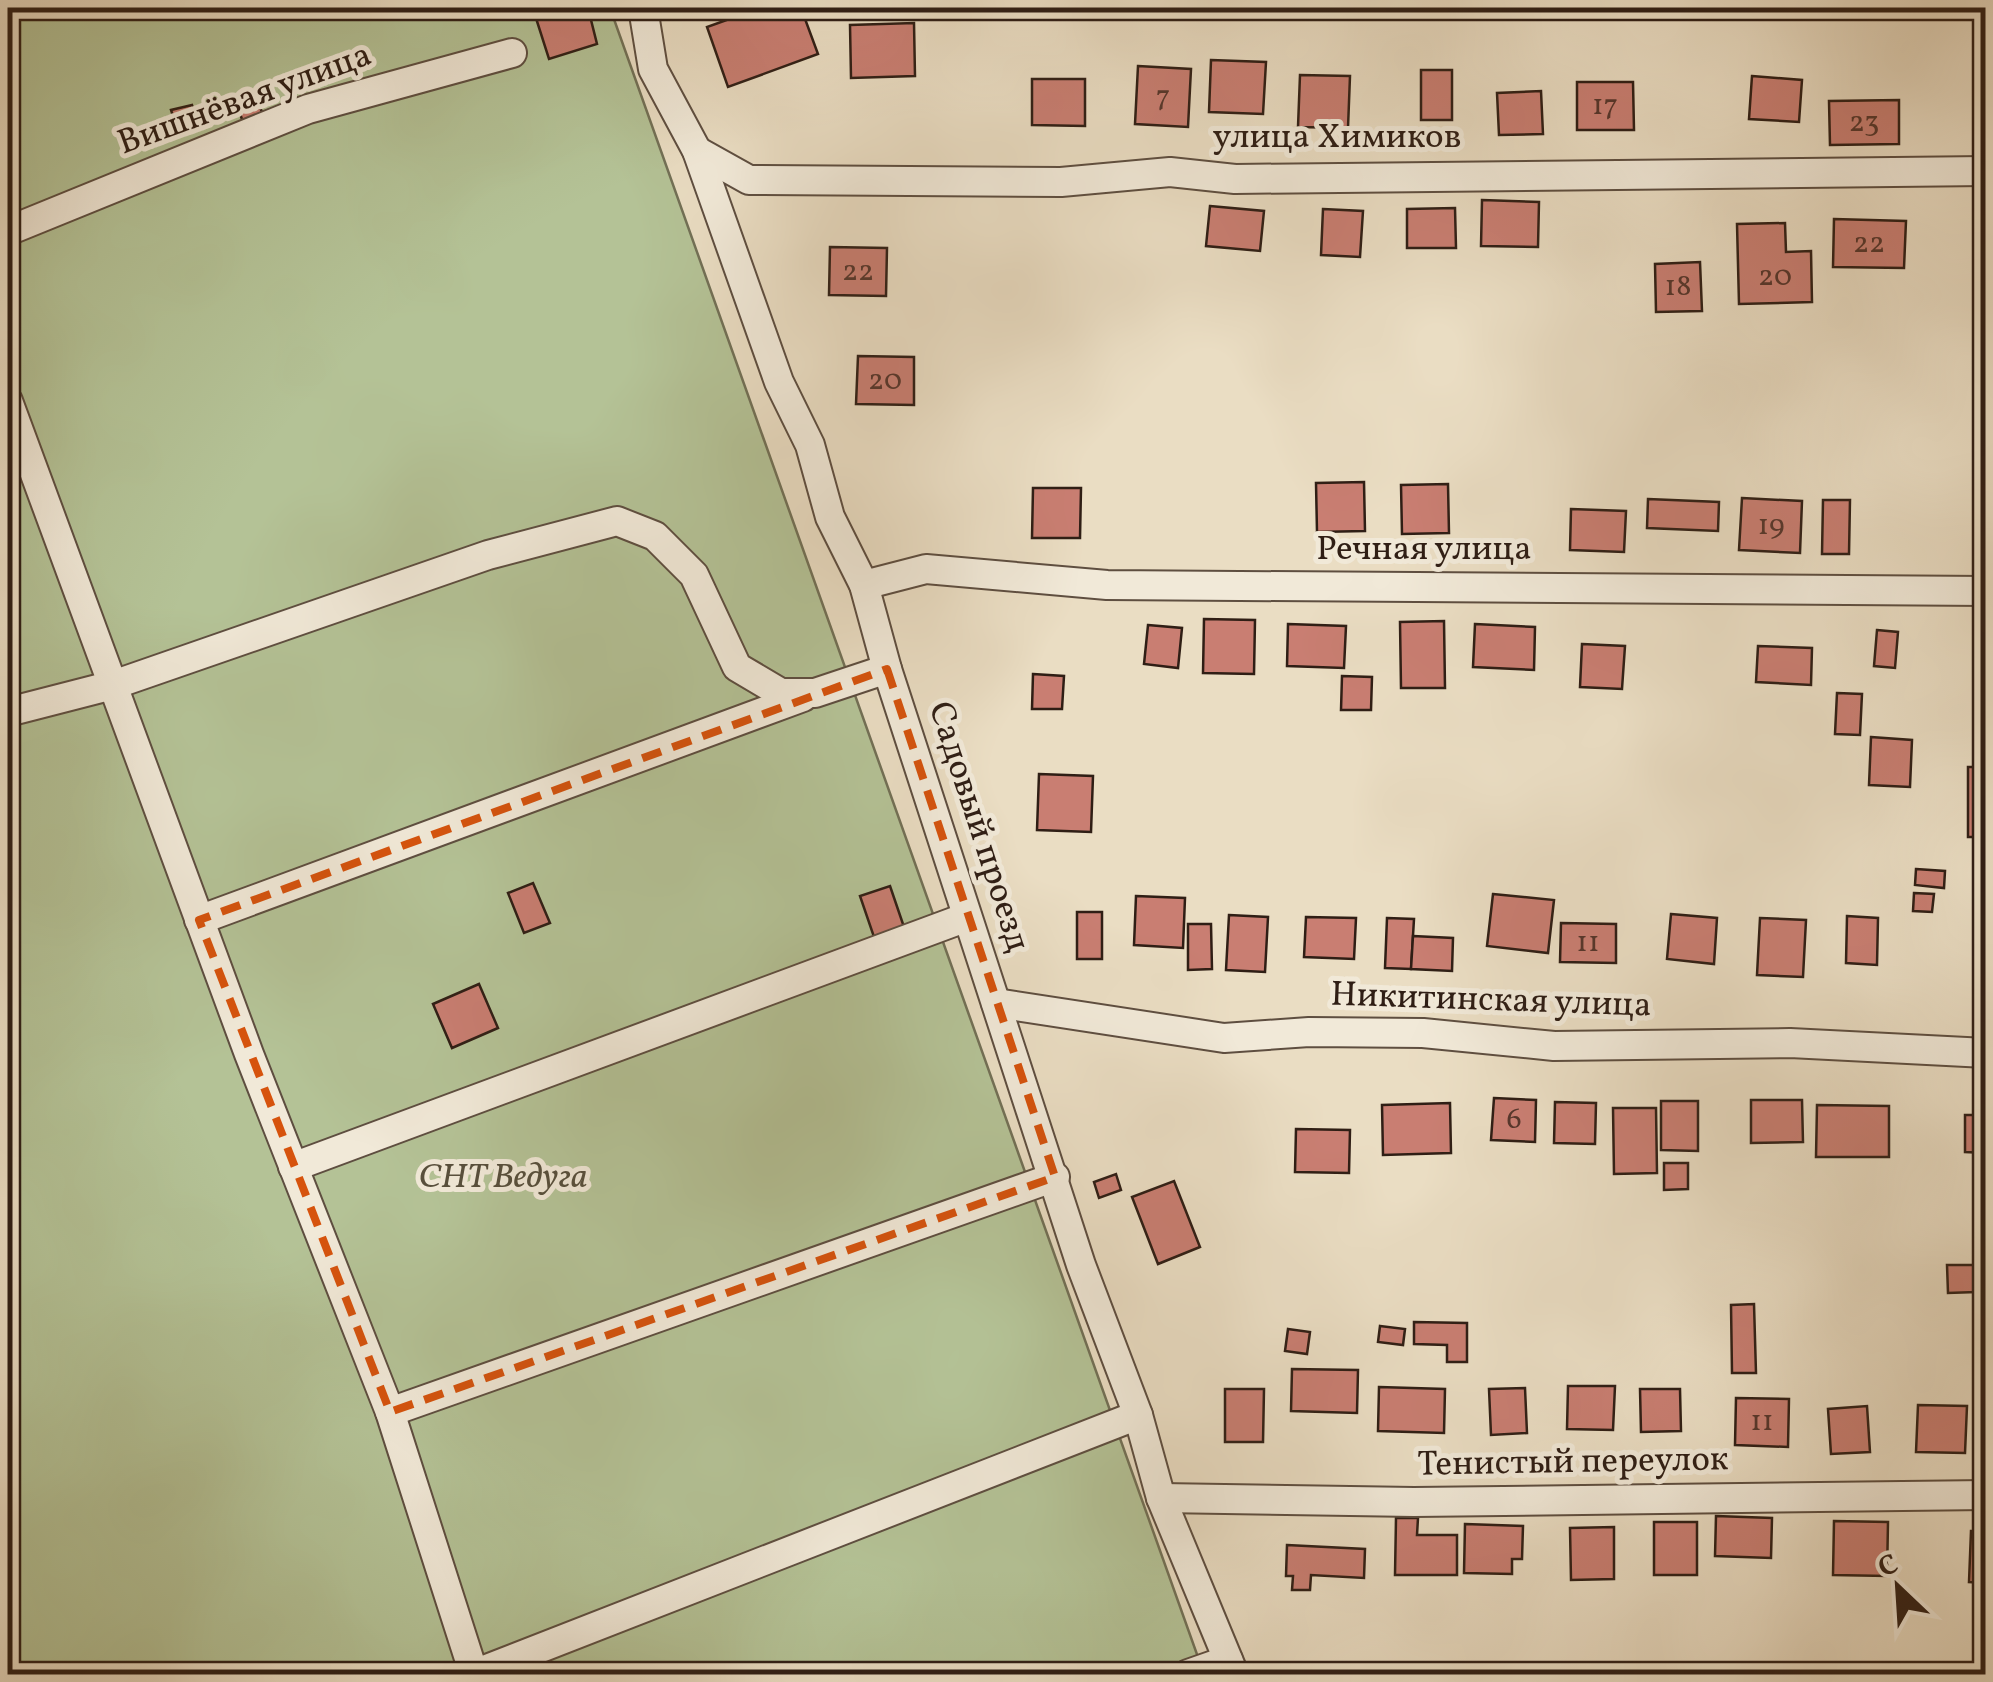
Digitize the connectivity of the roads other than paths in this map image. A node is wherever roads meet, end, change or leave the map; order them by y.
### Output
1 (643, 8) edge
2 (512, 53) dead end
3 (697, 151) junction
4 (1986, 171) edge
5 (8, 230) edge
6 (8, 400) edge
7 (18, 458) edge
8 (864, 585) junction
9 (1986, 591) edge
10 (887, 668) junction
11 (112, 685) junction
12 (815, 693) junction
13 (8, 712) edge
14 (967, 917) junction
15 (199, 920) junction
16 (996, 1002) junction
17 (1986, 1052) edge
18 (294, 1168) junction
19 (1056, 1177) junction
20 (390, 1412) junction
21 (1138, 1414) junction
22 (1986, 1495) edge
23 (1161, 1498) junction
24 (1231, 1667) edge
25 (474, 1674) edge
26 (1188, 1674) edge

1 - 3 street, Садовый проезд
2 - 5 street, Вишнёвая улица
3 - 4 street, улица Химиков
3 - 8 street, Садовый проезд
6 - 7 street
7 - 11 street
8 - 9 street, Речная улица
8 - 10 street, Садовый проезд
10 - 12 street
10 - 14 street, Садовый проезд
11 - 12 street
11 - 13 street
11 - 15 street
12 - 15 street
14 - 16 street, Садовый проезд
14 - 18 street
15 - 18 street
16 - 17 street, Никитинская улица
16 - 19 street, Садовый проезд
18 - 20 street
19 - 20 street
19 - 21 street, Садовый проезд
20 - 25 street
21 - 23 street, Садовый проезд
21 - 25 street
22 - 23 street, Тенистый переулок
23 - 24 street, Садовый проезд
24 - 26 street

